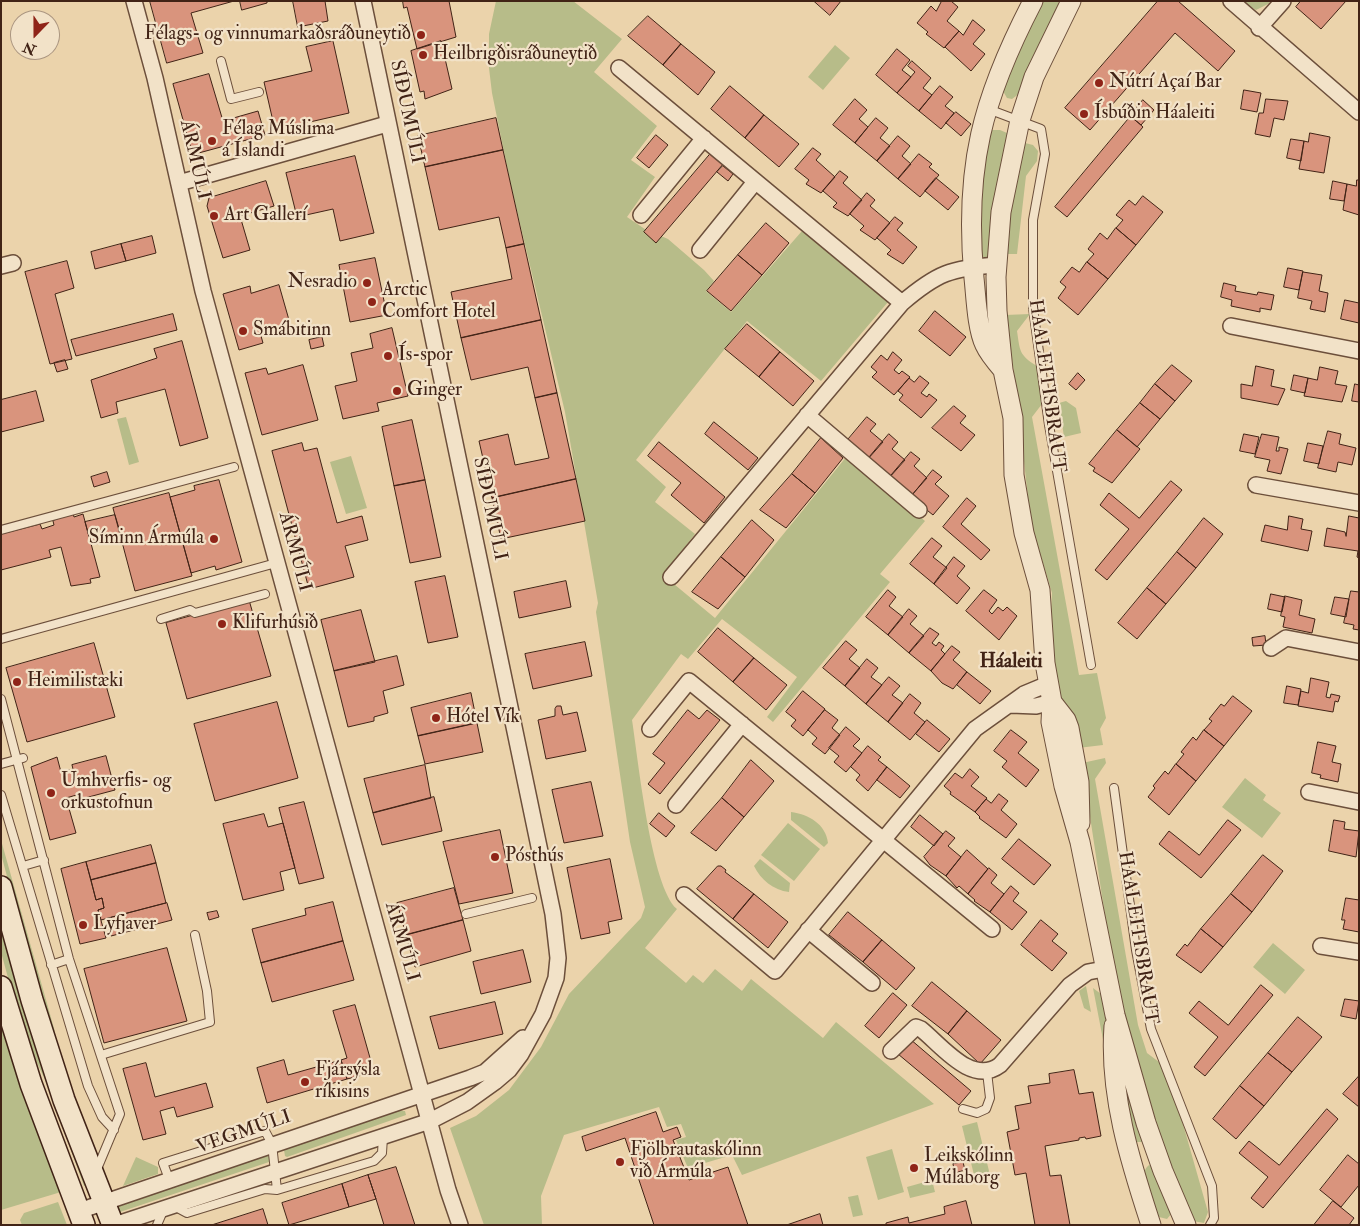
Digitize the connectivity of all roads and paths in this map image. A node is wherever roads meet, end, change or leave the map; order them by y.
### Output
1 (134, 1) edge
2 (363, 1) edge
3 (1071, 1) edge
4 (1231, 1) edge
5 (1283, 1) edge
6 (1032, 2) edge
7 (1259, 28) junction
8 (221, 61) dead end
9 (620, 68) dead end
10 (259, 92) dead end
11 (1356, 105) edge
12 (986, 108) junction
13 (1020, 120) junction
14 (387, 124) junction
15 (704, 138) junction
16 (755, 182) junction
17 (179, 183) junction
18 (641, 215) dead end
19 (700, 250) dead end
20 (997, 265) junction
21 (973, 267) junction
22 (902, 303) junction
23 (1231, 326) dead end
24 (1359, 351) edge
25 (1003, 370) junction
26 (807, 415) junction
27 (234, 468) dead end
28 (1256, 485) dead end
29 (1359, 502) edge
30 (918, 510) dead end
31 (1, 530) edge
32 (276, 563) junction
33 (671, 577) dead end
34 (265, 594) dead end
35 (160, 619) dead end
36 (1, 639) edge
37 (1271, 648) dead end
38 (1359, 652) edge
39 (1090, 665) dead end
40 (1050, 693) junction
41 (1, 699) edge
42 (742, 724) junction
43 (650, 728) dead end
44 (20, 759) junction
45 (1, 764) edge
46 (1114, 788) dead end
47 (1310, 792) dead end
48 (1, 795) edge
49 (1359, 802) edge
50 (676, 805) dead end
51 (884, 839) junction
52 (44, 860) junction
53 (23, 866) junction
54 (1, 887) edge
55 (684, 894) dead end
56 (532, 898) dead end
57 (466, 914) dead end
58 (808, 930) junction
59 (992, 930) dead end
60 (195, 935) dead end
61 (1321, 946) dead end
62 (1359, 952) edge
63 (69, 959) junction
64 (51, 965) junction
65 (1104, 969) junction
66 (872, 983) dead end
67 (1, 986) edge
68 (1115, 1015) junction
69 (37, 1016) junction
70 (538, 1022) junction
71 (55, 1044) dead end
72 (891, 1051) dead end
73 (101, 1055) junction
74 (987, 1072) junction
75 (422, 1094) junction
76 (74, 1102) dead end
77 (963, 1109) dead end
78 (430, 1121) junction
79 (114, 1130) junction
80 (268, 1138) junction
81 (384, 1142) junction
82 (85, 1152) junction
83 (276, 1172) junction
84 (94, 1176) junction
85 (277, 1190) junction
86 (104, 1201) junction
87 (169, 1207) junction
88 (81, 1218) edge
89 (1182, 1223) edge
90 (114, 1225) edge
91 (157, 1225) edge
92 (460, 1225) edge
93 (1151, 1225) edge
94 (1210, 1225) edge

1 - 17 street, ÁRMÚLI
2 - 14 street, SÍÐUMÚLI
3 - 13 street, HÁALEITISBRAUT
4 - 7 street
5 - 7 street
6 - 12 street, HÁALEITISBRAUT
7 - 11 street
8 - 10 lane
9 - 15 street
12 - 13 lane, HÁALEITISBRAUT
12 - 21 street, HÁALEITISBRAUT
13 - 20 street, HÁALEITISBRAUT
13 - 39 lane, HÁALEITISBRAUT
14 - 17 street
14 - 70 street, SÍÐUMÚLI
15 - 16 street
15 - 18 street
16 - 19 street
16 - 22 street
17 - 32 street, ÁRMÚLI
20 - 21 street
20 - 25 street, HÁALEITISBRAUT
21 - 22 street
21 - 25 street, HÁALEITISBRAUT
22 - 26 street
23 - 24 street
25 - 40 street, HÁALEITISBRAUT
26 - 30 street
26 - 33 street
27 - 31 lane
28 - 29 street
32 - 36 lane
32 - 75 street, ÁRMÚLI
34 - 35 lane
37 - 38 street
40 - 51 street
40 - 65 street, HÁALEITISBRAUT
41 - 44 lane
42 - 43 street
42 - 50 street
42 - 51 street
44 - 45 lane
44 - 52 lane
46 - 94 lane, HÁALEITISBRAUT
47 - 49 street
48 - 53 lane
51 - 58 street
51 - 59 street
52 - 53 lane
52 - 63 lane
53 - 64 lane
54 - 69 main road
55 - 58 street
56 - 57 lane
58 - 66 street
60 - 73 lane
61 - 62 street
63 - 64 lane
63 - 73 lane
64 - 79 lane
65 - 68 street, HÁALEITISBRAUT
65 - 74 street, HÁALEITISBRAUT
67 - 88 main road
68 - 89 street, HÁALEITISBRAUT
68 - 93 street, HÁALEITISBRAUT
69 - 71 lane
69 - 82 main road
70 - 75 street, SÍÐUMÚLI
70 - 78 street, SÍÐUMÚLI
72 - 74 street
73 - 79 lane
74 - 77 lane
75 - 78 street, ÁRMÚLI
75 - 80 street, VEGMÚLI
76 - 82 lane
78 - 81 street
78 - 92 street, ÁRMÚLI
79 - 84 lane
80 - 83 lane
80 - 86 street, VEGMÚLI
81 - 83 street
81 - 85 lane
82 - 84 main road
83 - 85 lane
83 - 87 street
84 - 86 main road
85 - 87 lane
86 - 88 street, VEGMÚLI
86 - 90 main road
87 - 90 street
87 - 91 lane

